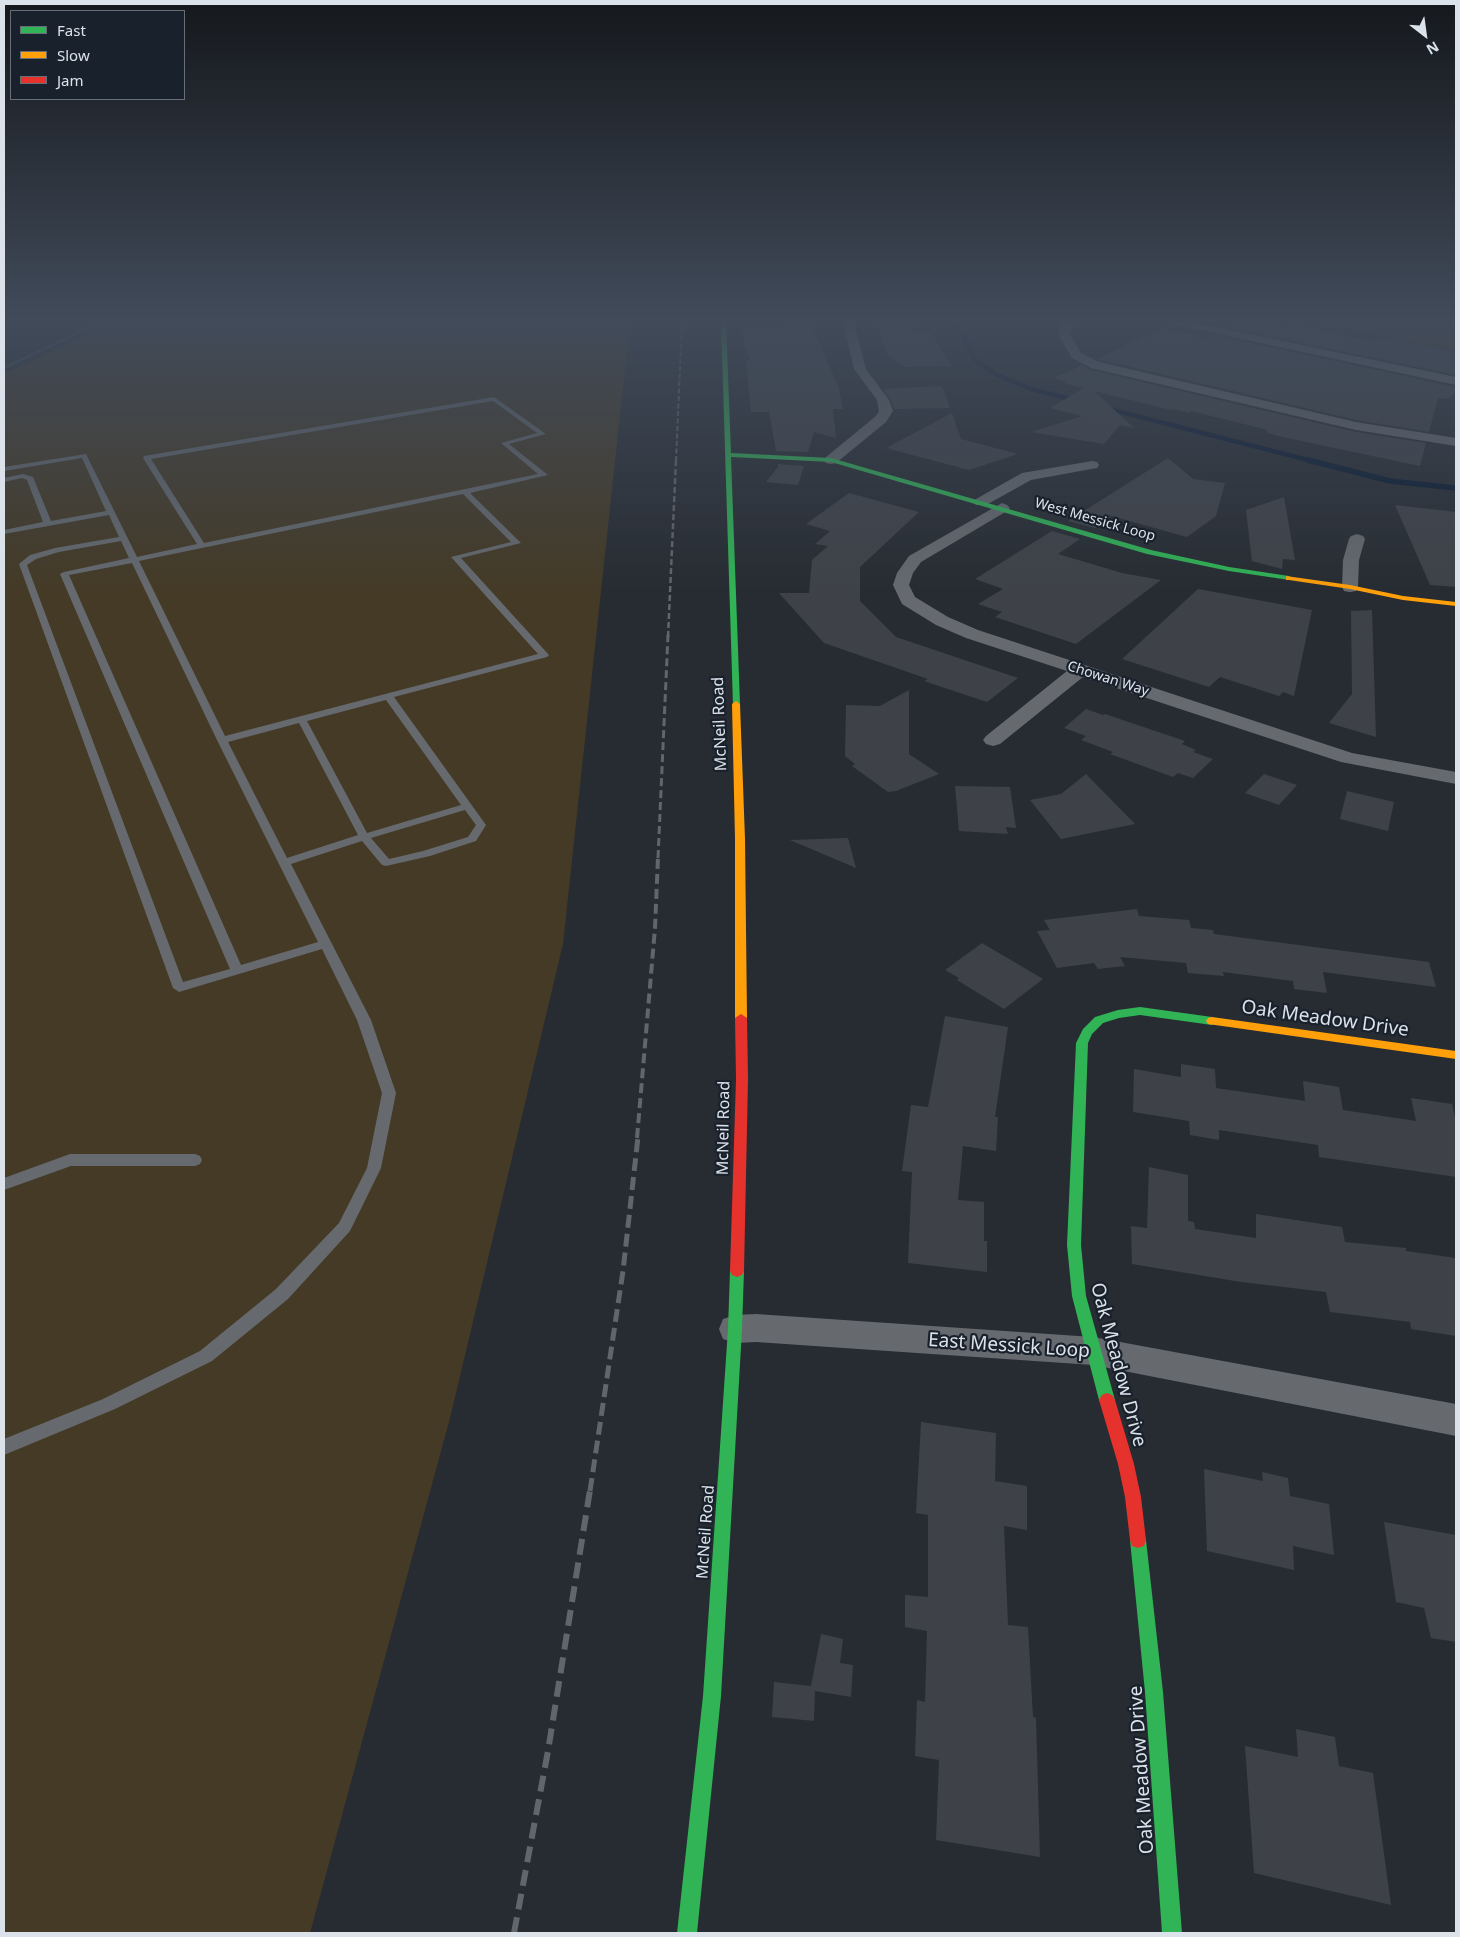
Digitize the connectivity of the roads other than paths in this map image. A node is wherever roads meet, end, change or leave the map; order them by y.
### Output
1 (415, 412) edge
2 (513, 412) edge
3 (727, 412) edge
4 (885, 412) edge
5 (1297, 412) edge
6 (1456, 442) edge
7 (728, 455) junction
8 (831, 460) junction
9 (1092, 465) dead end
10 (4, 469) edge
11 (4, 480) edge
12 (465, 492) junction
13 (981, 502) junction
14 (1002, 508) junction
15 (111, 512) junction
16 (48, 524) junction
17 (4, 532) edge
18 (124, 538) junction
19 (1357, 539) dead end
20 (202, 545) junction
21 (134, 559) junction
22 (1350, 587) junction
23 (1456, 604) edge
24 (1080, 670) junction
25 (388, 696) junction
26 (302, 720) junction
27 (222, 740) junction
28 (993, 740) dead end
29 (1456, 778) edge
30 (468, 806) junction
31 (364, 837) junction
32 (285, 862) junction
33 (326, 944) junction
34 (236, 971) junction
35 (1456, 1055) edge
36 (195, 1160) dead end
37 (4, 1184) edge
38 (735, 1328) junction
39 (1093, 1352) junction
40 (1456, 1420) edge
41 (4, 1447) edge
42 (687, 1933) edge
43 (1172, 1933) edge

1 - 20 lane
2 - 12 lane
3 - 7 main road, McNeil Road
4 - 8 street
5 - 6 street
7 - 8 main road, West Messick Loop
7 - 38 main road, McNeil Road
8 - 13 main road, West Messick Loop
9 - 13 street
10 - 15 lane
11 - 16 lane
12 - 20 lane
12 - 25 lane
13 - 14 main road, West Messick Loop
14 - 22 main road, West Messick Loop
14 - 24 street, Chowan Way
15 - 16 lane
15 - 18 lane
16 - 17 lane
18 - 21 lane
18 - 34 lane
19 - 22 street
20 - 21 lane
21 - 27 lane
21 - 34 lane
22 - 23 main road, West Messick Loop
24 - 28 street
24 - 29 street, Chowan Way
25 - 26 lane
25 - 30 lane
26 - 27 lane
26 - 31 lane
27 - 32 lane
30 - 31 lane
30 - 31 lane
31 - 32 lane
32 - 33 lane
33 - 34 lane
33 - 41 lane
35 - 39 main road, Oak Meadow Drive
36 - 37 lane
38 - 39 street, East Messick Loop
38 - 42 main road, McNeil Road
39 - 40 street, East Messick Loop
39 - 43 main road, Oak Meadow Drive

